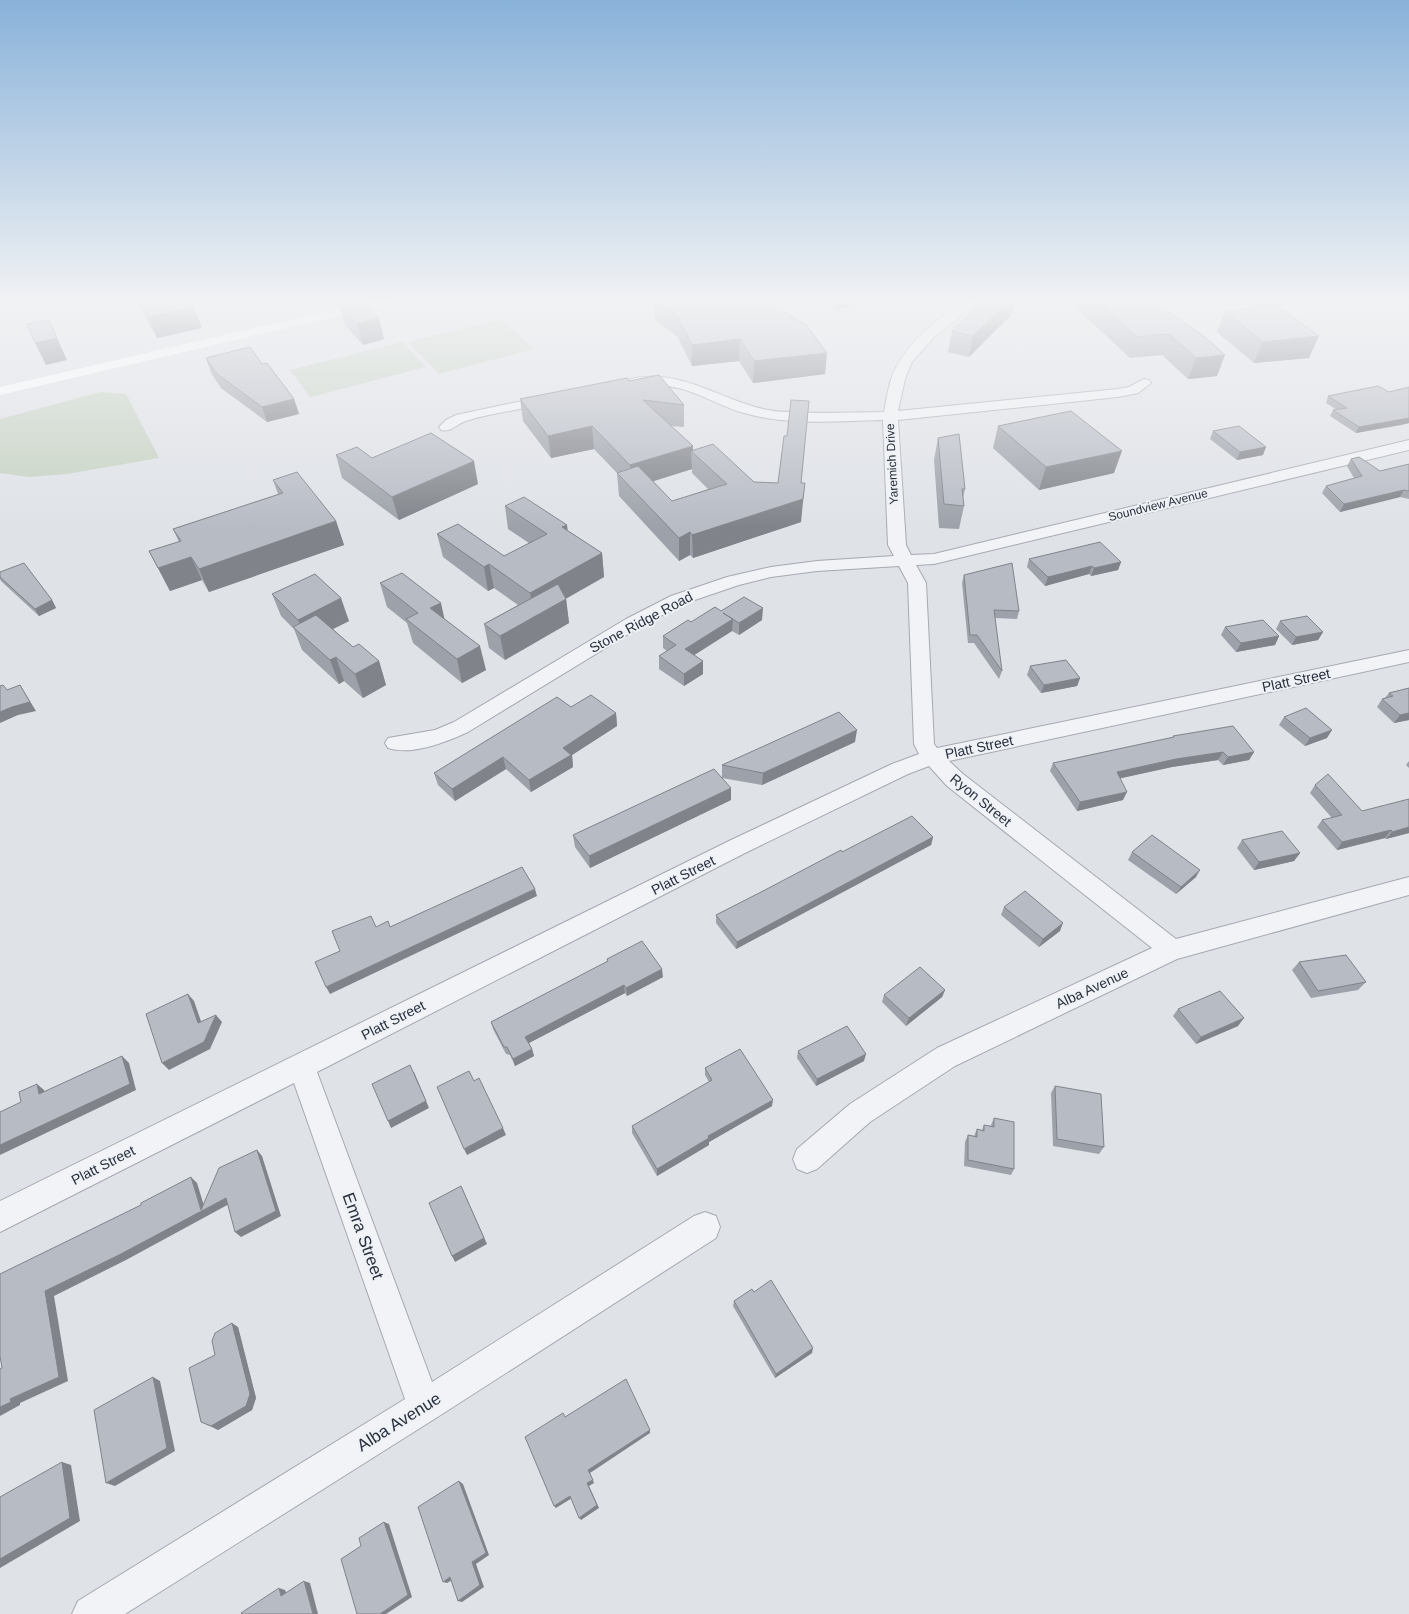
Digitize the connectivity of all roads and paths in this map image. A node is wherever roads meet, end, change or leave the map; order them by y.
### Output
1 (59, 377) edge
2 (899, 377) edge
3 (1144, 383) dead end
4 (621, 384) edge
5 (0, 391) edge
6 (561, 397) edge
7 (890, 416) junction
8 (446, 427) dead end
9 (1409, 445) edge
10 (907, 561) junction
11 (1409, 656) edge
12 (395, 743) dead end
13 (932, 757) junction
14 (1409, 886) edge
15 (1172, 950) junction
16 (301, 1066) junction
17 (806, 1158) dead end
18 (0, 1217) edge
19 (705, 1226) dead end
20 (424, 1406) junction
21 (90, 1614) edge

1 - 5 street
2 - 7 street, Yaremich Drive
3 - 7 street
4 - 7 street
6 - 8 street
7 - 10 street, Yaremich Drive
9 - 10 street, Soundview Avenue
10 - 12 street, Stone Ridge Road
10 - 13 street, Ryon Street
11 - 13 street, Platt Street
13 - 15 street, Ryon Street
13 - 16 street, Platt Street
14 - 15 street, Alba Avenue
15 - 17 street, Alba Avenue
16 - 18 street, Platt Street
16 - 20 street, Emra Street
19 - 20 street, Alba Avenue
20 - 21 street, Alba Avenue

